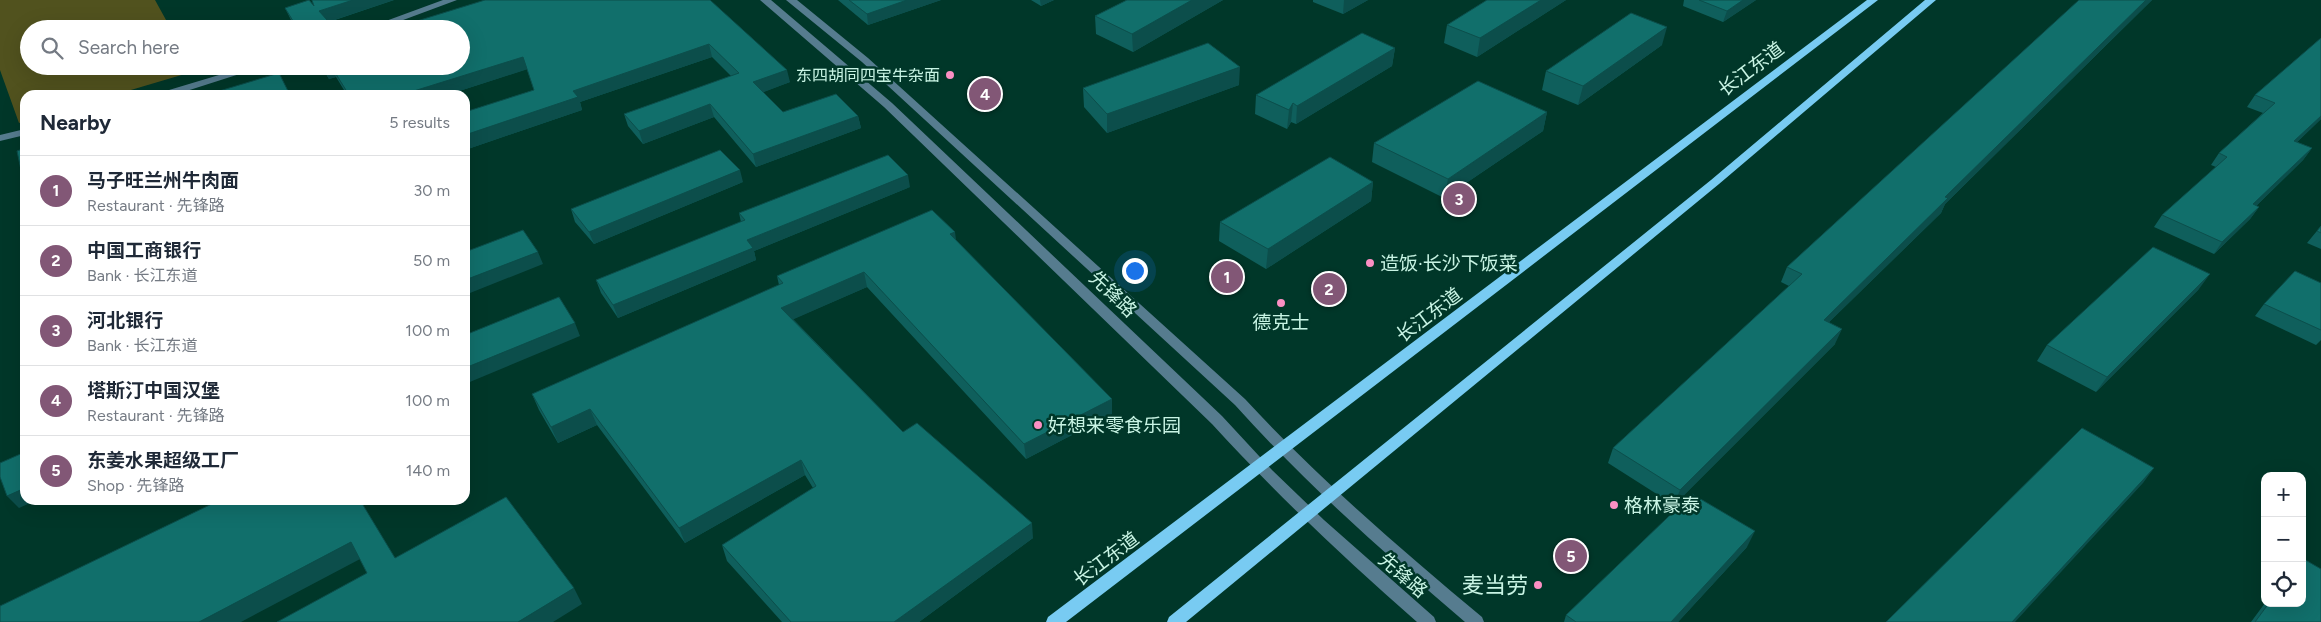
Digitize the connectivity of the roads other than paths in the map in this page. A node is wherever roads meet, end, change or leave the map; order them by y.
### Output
1 (452, 0) edge
2 (766, 0) edge
3 (791, 0) edge
4 (1873, 0) edge
5 (1931, 0) edge
6 (395, 20) edge
7 (230, 75) edge
8 (181, 90) edge
9 (20, 133) edge
10 (0, 138) edge
11 (1283, 449) junction
12 (1259, 467) junction
13 (1332, 495) junction
14 (1308, 515) junction
15 (1054, 622) edge
16 (1175, 622) edge
17 (1428, 622) edge
18 (1476, 622) edge

1 - 6 street
2 - 12 street, 先锋路
3 - 11 street
4 - 11 main road, 长江东道
5 - 13 main road
7 - 8 street
9 - 10 street
11 - 12 main road, 长江东道
11 - 13 street
12 - 14 street, 先锋路
12 - 15 main road, 长江东道
13 - 14 main road
13 - 18 street
14 - 16 main road
14 - 17 street, 先锋路

